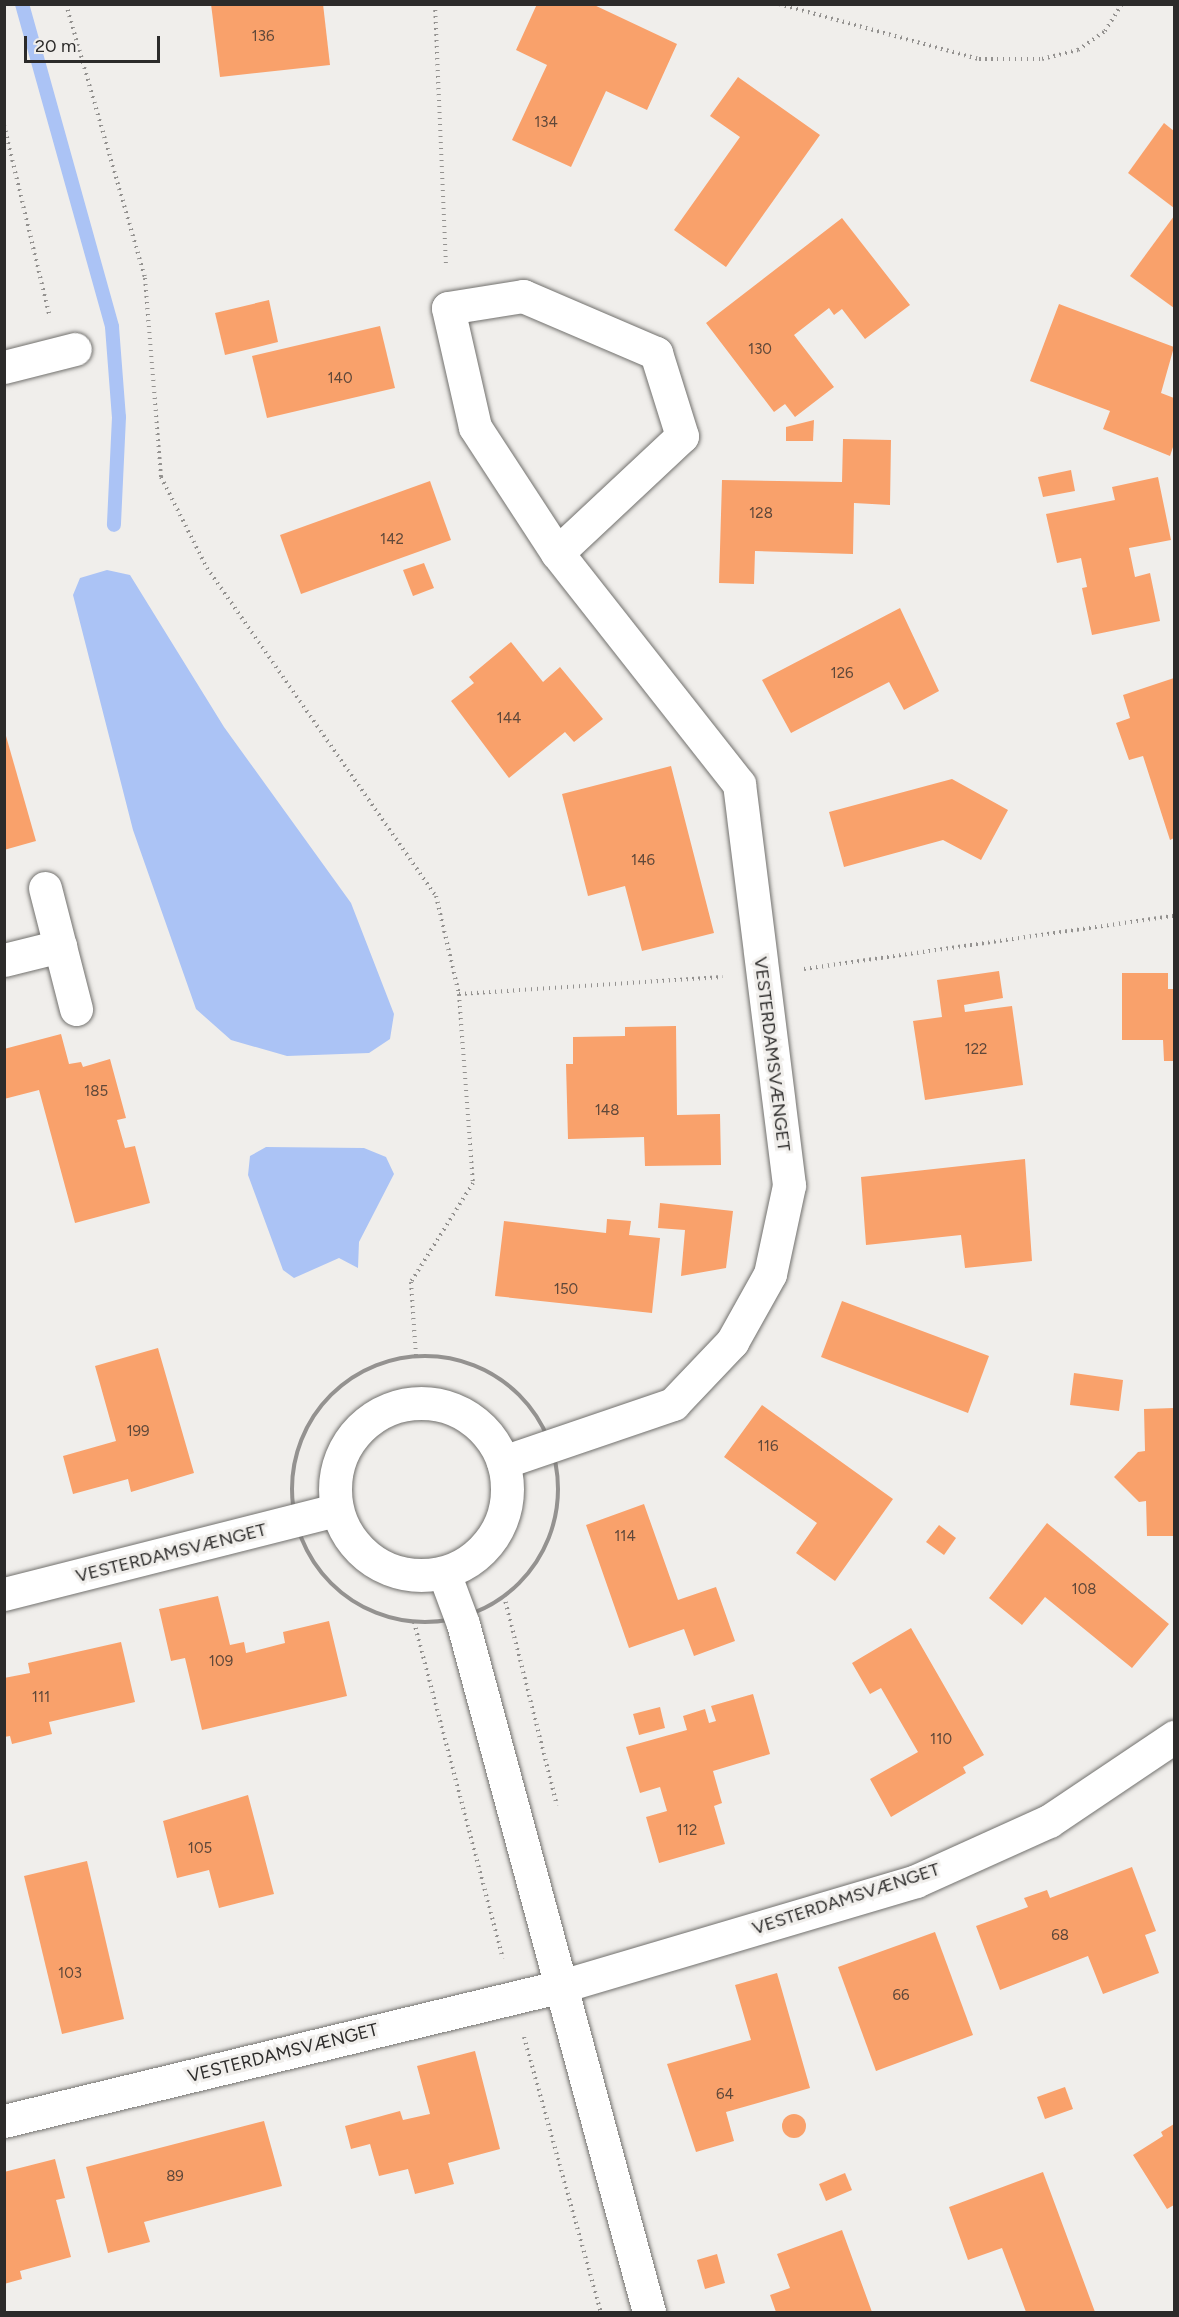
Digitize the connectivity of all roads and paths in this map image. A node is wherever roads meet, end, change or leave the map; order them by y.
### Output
1 (66, 4) edge
2 (435, 4) edge
3 (778, 4) edge
4 (1122, 4) edge
5 (4, 125) edge
6 (448, 308) junction
7 (67, 351) joint
8 (4, 367) edge
9 (557, 553) junction
10 (45, 888) dead end
11 (1174, 916) edge
12 (60, 946) junction
13 (4, 960) edge
14 (762, 975) junction
15 (459, 994) junction
16 (76, 1009) dead end
17 (416, 1356) junction
18 (550, 1444) junction
19 (503, 1462) junction
20 (336, 1510) junction
21 (296, 1521) junction
22 (444, 1573) junction
23 (4, 1594) edge
24 (460, 1617) junction
25 (1174, 1737) edge
26 (562, 1986) junction
27 (4, 2121) edge
28 (649, 2313) edge

1 - 15 path
2 - 6 path
3 - 4 path
5 - 7 path
6 - 9 street, VESTERDAMSVÆNGET
6 - 9 street
7 - 8 street
9 - 14 street, VESTERDAMSVÆNGET
10 - 12 street
11 - 14 path
12 - 13 street
12 - 16 street
14 - 15 path
14 - 18 street, VESTERDAMSVÆNGET
15 - 17 path
17 - 18 path
17 - 21 path
18 - 19 street, VESTERDAMSVÆNGET
18 - 24 path
19 - 20 street
19 - 22 street
20 - 21 street, VESTERDAMSVÆNGET
20 - 22 street
21 - 23 street, VESTERDAMSVÆNGET
21 - 24 path
22 - 24 street
24 - 26 street
25 - 26 street, VESTERDAMSVÆNGET
26 - 27 street, VESTERDAMSVÆNGET
26 - 28 street

